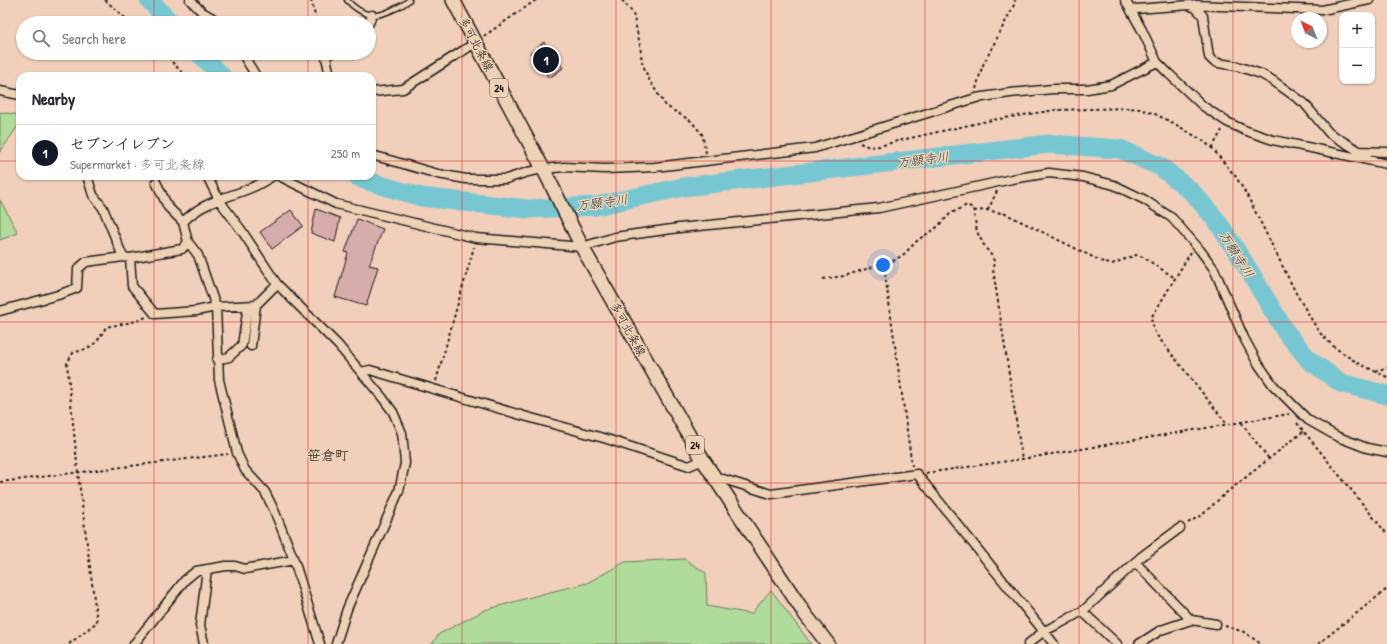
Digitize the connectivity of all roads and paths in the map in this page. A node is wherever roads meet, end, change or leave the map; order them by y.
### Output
1 (105, 0) edge
2 (190, 0) edge
3 (311, 0) edge
4 (347, 0) edge
5 (409, 0) edge
6 (453, 0) edge
7 (536, 0) edge
8 (622, 0) edge
9 (1015, 0) edge
10 (1125, 0) edge
11 (1369, 0) edge
12 (1193, 7) junction
13 (1131, 11) junction
14 (123, 16) edge
15 (209, 16) edge
16 (315, 16) edge
17 (367, 16) edge
18 (376, 17) edge
19 (475, 42) junction
20 (170, 60) edge
21 (246, 60) edge
22 (327, 60) edge
23 (1157, 62) junction
24 (181, 72) edge
25 (254, 72) edge
26 (329, 72) edge
27 (0, 91) edge
28 (376, 92) edge
29 (16, 94) edge
30 (976, 98) junction
31 (1227, 122) junction
32 (855, 136) junction
33 (1212, 148) junction
34 (1387, 152) edge
35 (1361, 155) junction
36 (376, 156) edge
37 (707, 160) junction
38 (1387, 164) edge
39 (545, 172) junction
40 (88, 180) edge
41 (209, 180) edge
42 (266, 180) edge
43 (287, 180) edge
44 (1000, 181) junction
45 (156, 182) dead end
46 (219, 200) junction
47 (988, 210) junction
48 (974, 211) junction
49 (183, 222) junction
50 (476, 238) junction
51 (188, 242) junction
52 (580, 242) junction
53 (1195, 244) junction
54 (126, 258) junction
55 (885, 274) dead end
56 (1175, 278) junction
57 (823, 279) dead end
58 (277, 284) junction
59 (252, 306) junction
60 (216, 307) junction
61 (0, 311) edge
62 (155, 314) junction
63 (252, 346) dead end
64 (217, 360) junction
65 (1387, 368) edge
66 (361, 372) junction
67 (1376, 372) junction
68 (1387, 376) edge
69 (433, 390) junction
70 (1297, 410) junction
71 (1294, 420) dead end
72 (1242, 422) junction
73 (1227, 424) junction
74 (1304, 431) junction
75 (1387, 452) edge
76 (237, 453) junction
77 (1022, 459) junction
78 (1269, 459) junction
79 (703, 460) junction
80 (78, 473) junction
81 (915, 475) junction
82 (717, 480) junction
83 (0, 482) edge
84 (1180, 528) joint
85 (1387, 534) edge
86 (294, 560) junction
87 (1135, 562) junction
88 (207, 569) junction
89 (1387, 589) edge
90 (1082, 611) junction
91 (1191, 620) junction
92 (1216, 624) joint
93 (1044, 631) junction
94 (69, 644) edge
95 (134, 644) edge
96 (204, 644) edge
97 (320, 644) edge
98 (336, 644) edge
99 (828, 644) edge
100 (1028, 644) edge
101 (1054, 644) edge
102 (1117, 644) edge
103 (1139, 644) edge
104 (1260, 644) edge
105 (1318, 644) edge

1 - 14 path
2 - 15 street
3 - 16 path
4 - 17 lane
5 - 18 lane
6 - 19 main road, 多可北条線 / 24
7 - 19 path
8 - 37 path
9 - 30 path
10 - 13 street
11 - 12 street
12 - 13 street
12 - 35 street
13 - 23 street
19 - 28 street
19 - 39 main road, 多可北条線 / 24
20 - 24 path
21 - 25 street
22 - 26 street
23 - 30 street
23 - 31 street
27 - 29 street
30 - 32 street
31 - 33 path
31 - 35 street
32 - 33 path
32 - 37 street
33 - 67 path
34 - 35 street
35 - 38 street
36 - 39 street
37 - 39 street
39 - 52 main road, 多可北条線 / 24
40 - 54 street
41 - 46 street
42 - 46 street
43 - 50 street
44 - 47 path
44 - 52 street
44 - 53 street
45 - 49 street
46 - 49 street
46 - 58 street
47 - 48 path
47 - 56 path
48 - 57 path
48 - 77 path
49 - 51 street
50 - 52 street
50 - 69 path
51 - 54 street
51 - 60 street
52 - 79 main road, 多可北条線 / 24
53 - 56 path
53 - 70 street
54 - 61 street
54 - 62 street
55 - 81 path
56 - 73 path
58 - 59 street
58 - 66 street
59 - 60 street
59 - 63 street
59 - 64 street
60 - 62 street
60 - 64 street
62 - 80 path
64 - 76 street
65 - 67 path
66 - 69 street
66 - 98 street
67 - 68 path
69 - 79 street
70 - 72 path
70 - 75 street
71 - 74 path
72 - 73 path
72 - 78 path
73 - 77 path
74 - 78 path
74 - 85 path
76 - 80 path
76 - 86 street
77 - 81 path
78 - 84 path
79 - 82 main road, 多可北条線 / 24
80 - 83 path
80 - 94 path
81 - 82 street
81 - 93 street
82 - 99 main road, 多可北条線 / 24
84 - 87 street
86 - 88 street
86 - 97 street
87 - 90 street
87 - 91 street
88 - 95 street
88 - 96 street
89 - 105 path
90 - 93 street
90 - 102 street
91 - 92 street
91 - 103 street
92 - 104 path
93 - 100 street
93 - 101 street

